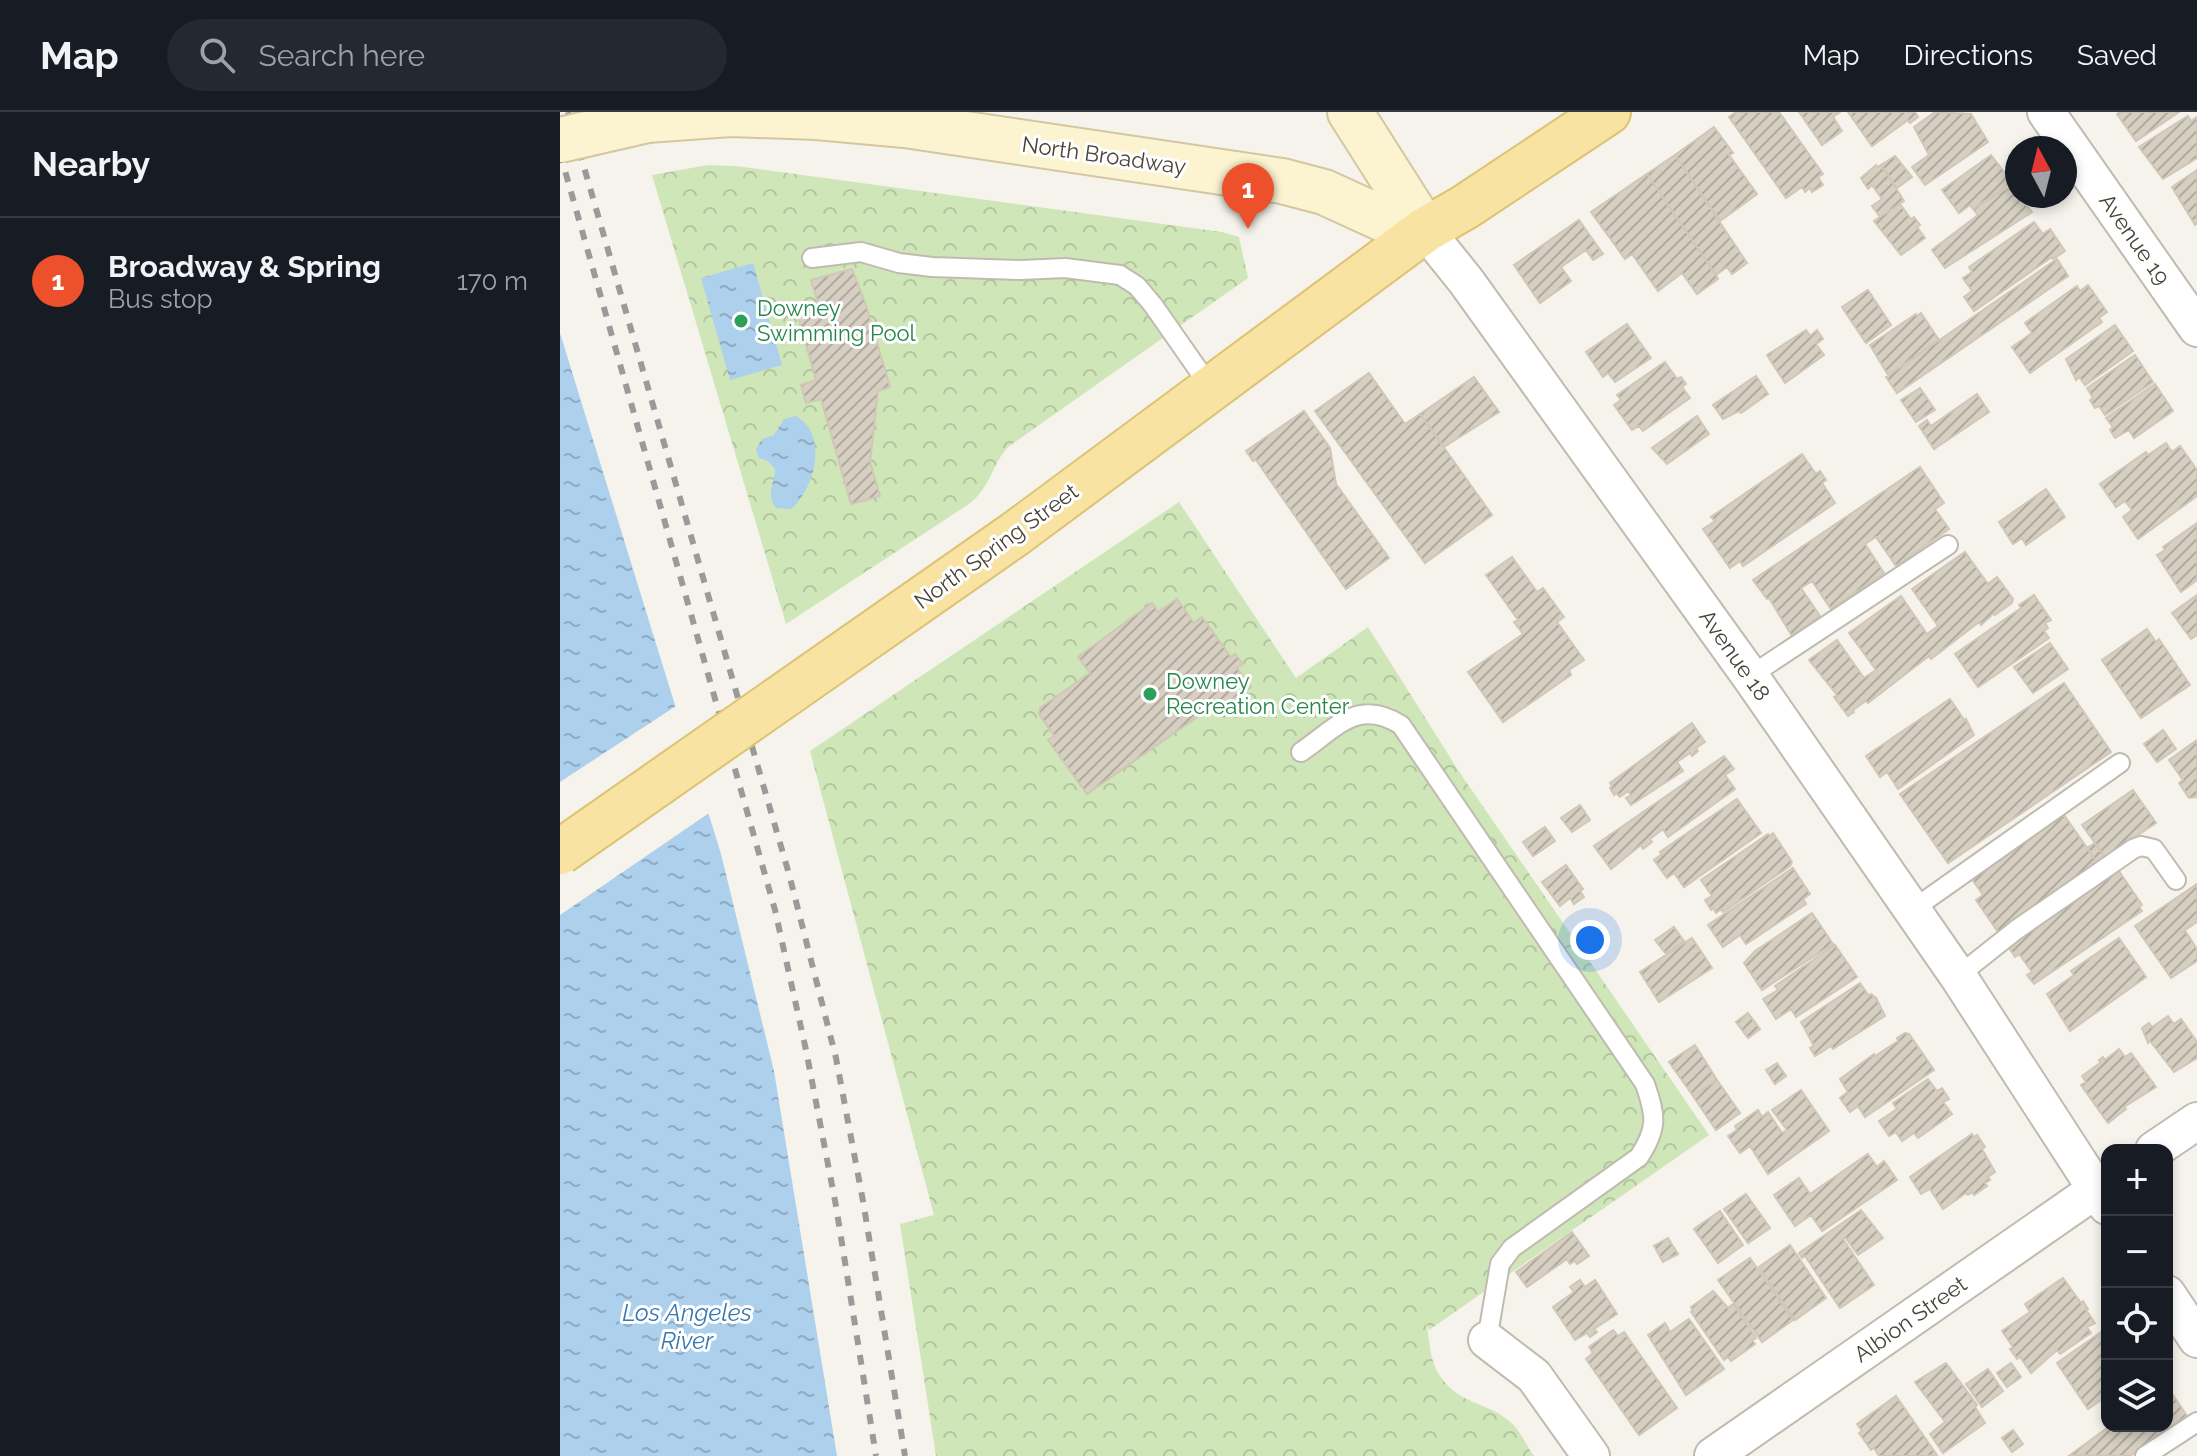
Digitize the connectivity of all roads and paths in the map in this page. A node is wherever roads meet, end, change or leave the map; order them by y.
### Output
1 (1350, 112) edge
2 (1608, 112) edge
3 (2046, 112) edge
4 (660, 117) edge
5 (560, 140) edge
6 (1425, 230) junction
7 (812, 258) dead end
8 (2197, 328) edge
9 (1211, 388) junction
10 (1948, 545) dead end
11 (1750, 676) junction
12 (1301, 752) dead end
13 (2120, 763) dead end
14 (560, 852) edge
15 (2176, 880) dead end
16 (1912, 910) junction
17 (1958, 976) junction
18 (2197, 1121) edge
19 (2163, 1144) edge
20 (2101, 1190) edge
21 (2101, 1194) edge
22 (2173, 1303) edge
23 (2197, 1339) edge
24 (1487, 1340) joint
25 (2197, 1422) edge
26 (1591, 1456) edge
27 (1713, 1456) edge
28 (2145, 1456) edge

1 - 6 main road, Avenue 18
2 - 6 main road
3 - 8 street, Avenue 19
4 - 5 main road, North Broadway, bridge
4 - 6 main road, North Broadway
6 - 9 main road, North Spring Street
6 - 11 street, Avenue 18
7 - 9 lane
9 - 14 main road, North Spring Street, bridge
10 - 11 lane
11 - 16 street, Avenue 18
12 - 24 lane
13 - 16 lane
15 - 17 lane
16 - 17 street, Avenue 18
17 - 20 street, Avenue 18
18 - 19 street
21 - 27 street, Albion Street
22 - 23 street
24 - 26 street
25 - 28 lane

